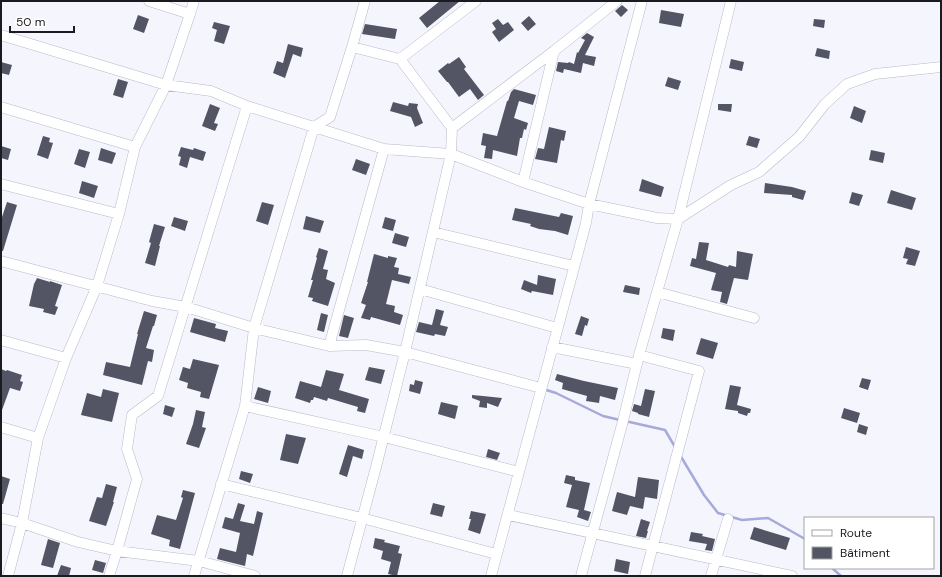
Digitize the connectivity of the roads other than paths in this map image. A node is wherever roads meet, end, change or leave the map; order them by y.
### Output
1 (149, 1) edge
2 (194, 1) edge
3 (365, 1) edge
4 (476, 1) edge
5 (617, 1) edge
6 (642, 1) edge
7 (731, 1) edge
8 (190, 14) junction
9 (1, 35) edge
10 (352, 47) junction
11 (554, 51) junction
12 (400, 59) junction
13 (941, 67) edge
14 (166, 84) junction
15 (247, 106) junction
16 (1, 107) edge
17 (314, 127) junction
18 (452, 128) junction
19 (134, 147) junction
20 (384, 148) junction
21 (451, 154) junction
22 (523, 182) junction
23 (1, 184) edge
24 (589, 204) junction
25 (119, 214) junction
26 (678, 219) junction
27 (433, 232) junction
28 (1, 261) edge
29 (574, 266) junction
30 (97, 286) junction
31 (420, 289) junction
32 (657, 292) junction
33 (186, 307) junction
34 (754, 318) dead end
35 (254, 328) junction
36 (557, 328) junction
37 (1, 340) edge
38 (329, 346) junction
39 (552, 347) junction
40 (405, 352) junction
41 (66, 358) junction
42 (638, 360) junction
43 (541, 388) junction
44 (244, 406) junction
45 (1, 427) edge
46 (384, 437) junction
47 (38, 438) junction
48 (518, 472) junction
49 (221, 484) junction
50 (508, 515) junction
51 (1, 518) edge
52 (362, 518) junction
53 (728, 519) dead end
54 (22, 523) junction
55 (592, 534) junction
56 (653, 546) junction
57 (117, 551) junction
58 (496, 554) junction
59 (716, 560) junction
60 (199, 562) junction
61 (786, 575) edge
62 (8, 576) edge
63 (109, 576) edge
64 (194, 576) edge
65 (255, 576) edge
66 (346, 576) edge
67 (491, 576) edge
68 (581, 576) edge
69 (645, 576) edge
70 (711, 576) edge

1 - 8 street
2 - 8 street
3 - 10 street
4 - 12 street
5 - 11 street
6 - 24 street
7 - 26 street
8 - 14 street
9 - 14 street
10 - 12 street
10 - 17 street
11 - 18 street
11 - 22 street
12 - 18 street
13 - 26 street
14 - 15 street
14 - 19 street
15 - 17 street
15 - 33 street
16 - 19 street
17 - 20 street
17 - 35 street
18 - 21 street
19 - 25 street
20 - 21 street
20 - 38 street
21 - 22 street
21 - 27 street
22 - 24 street
23 - 25 street
24 - 26 street
24 - 29 street
25 - 30 street
26 - 32 street
27 - 29 street
27 - 31 street
28 - 30 street
29 - 36 street
30 - 33 street
30 - 41 street
31 - 36 street
31 - 40 street
32 - 34 street
32 - 42 street
33 - 35 street
33 - 57 street
35 - 38 street
35 - 44 street
36 - 39 street
37 - 41 street
38 - 40 street
39 - 42 street
39 - 43 street
40 - 43 street
40 - 46 street
41 - 47 street
42 - 55 street
42 - 56 street
43 - 48 street
44 - 46 street
44 - 49 street
45 - 47 street
46 - 48 street
46 - 52 street
47 - 54 street
48 - 50 street
49 - 52 street
49 - 60 street
50 - 55 street
50 - 58 street
51 - 54 street
52 - 58 street
52 - 66 street
53 - 59 street
54 - 57 street
54 - 62 street
55 - 56 street
55 - 68 street
56 - 59 street
56 - 69 street
57 - 60 street
57 - 63 street
58 - 67 street
59 - 61 street
59 - 70 street
60 - 64 street
60 - 65 street

